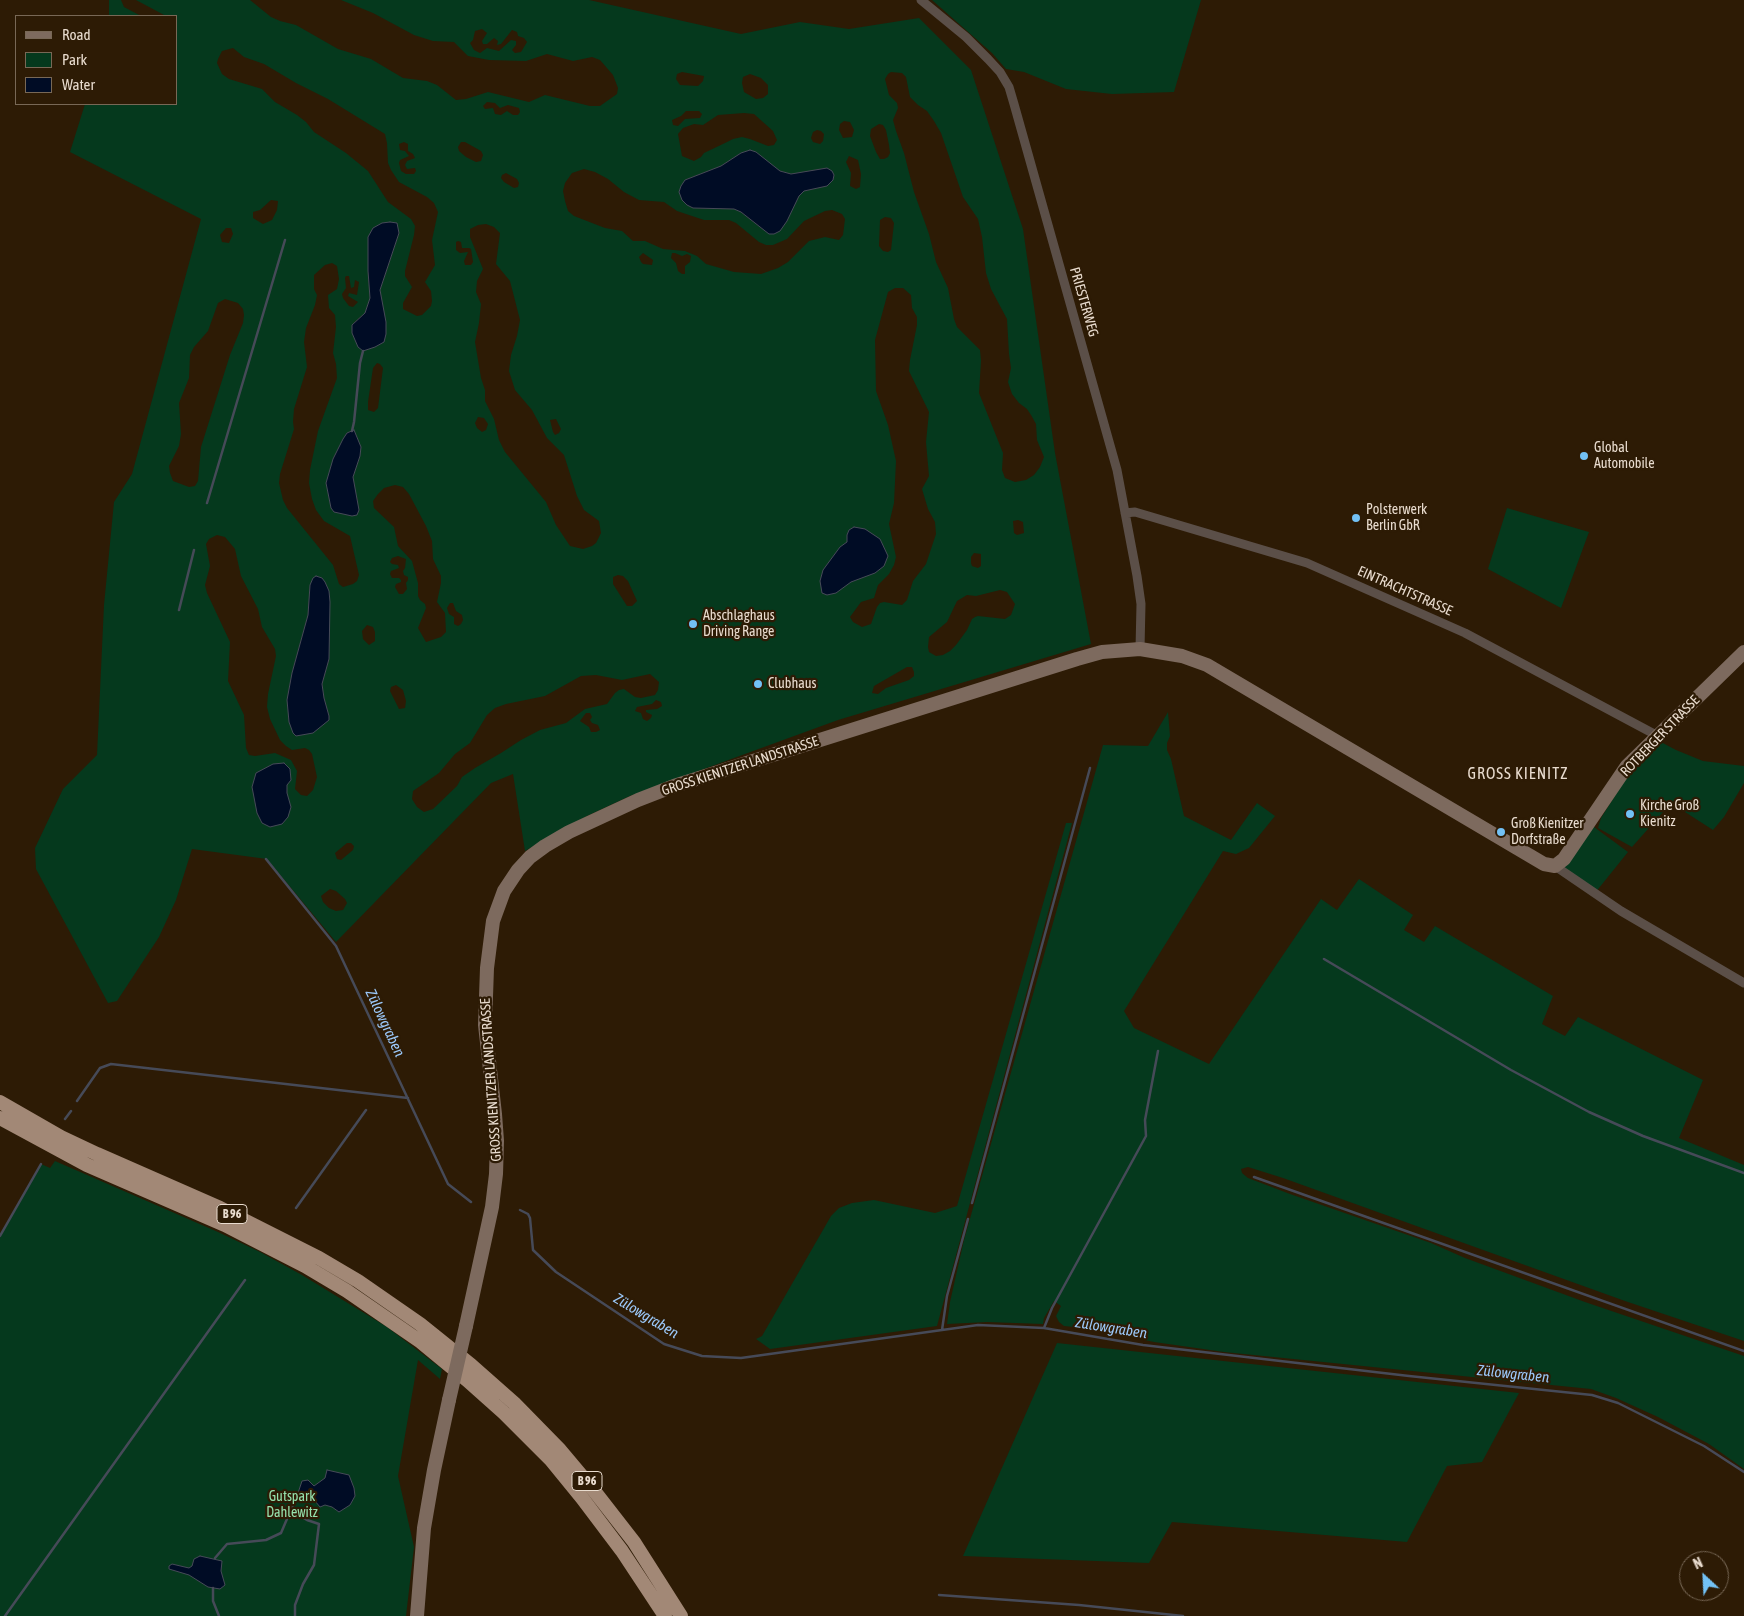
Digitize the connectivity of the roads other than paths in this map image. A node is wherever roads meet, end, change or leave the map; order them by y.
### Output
1 (921, 0) edge
2 (1125, 514) junction
3 (1140, 648) junction
4 (1744, 652) edge
5 (1658, 736) junction
6 (1555, 866) junction
7 (1744, 983) edge
8 (0, 1102) edge
9 (0, 1118) edge
10 (417, 1616) edge
11 (665, 1616) edge
12 (681, 1616) edge

1 - 2 street, PRIESTERWEG
2 - 3 street, PRIESTERWEG
2 - 5 street, EINTRACHTSTRASSE
3 - 6 main road
3 - 10 main road, GROSS KIENITZER LANDSTRASSE, bridge
4 - 5 main road, ROTBERGER STRASSE
5 - 6 main road, ROTBERGER STRASSE
6 - 7 street
8 - 12 highway, B 96
9 - 11 highway, B 96

